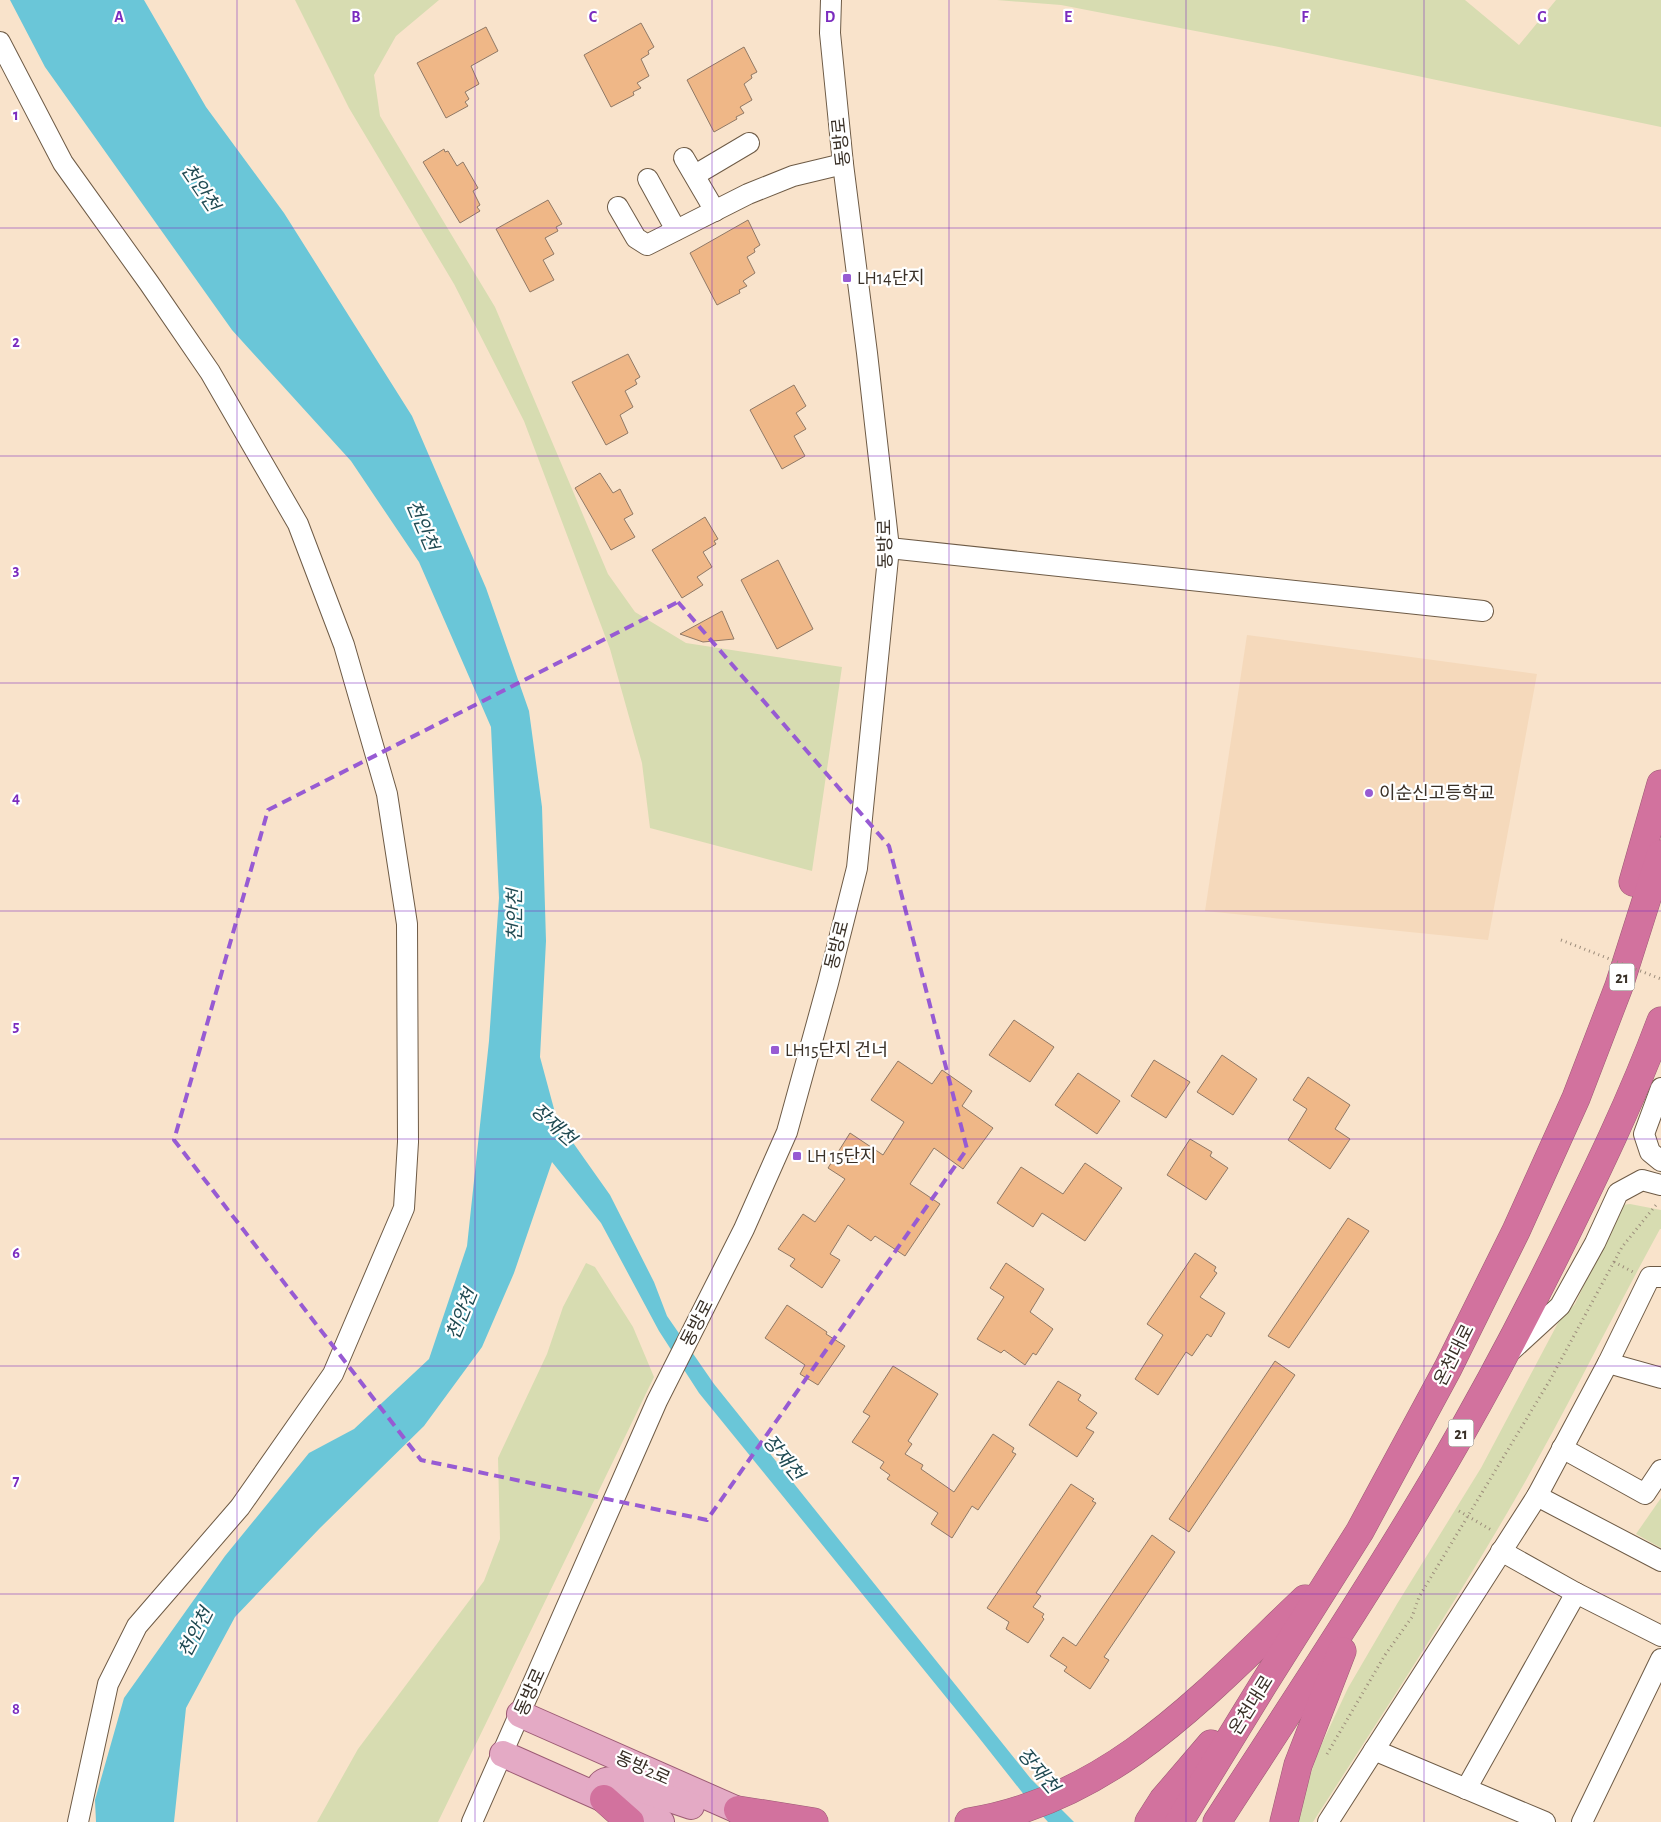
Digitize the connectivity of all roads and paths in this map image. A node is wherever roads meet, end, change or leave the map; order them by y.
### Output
1 (831, 0) edge
2 (0, 42) edge
3 (749, 143) dead end
4 (684, 158) dead end
5 (843, 164) junction
6 (694, 175) junction
7 (648, 179) dead end
8 (618, 207) dead end
9 (715, 211) junction
10 (676, 230) junction
11 (889, 548) junction
12 (1482, 611) dead end
13 (1661, 784) edge
14 (1661, 854) edge
15 (1561, 940) dead end
16 (1661, 979) edge
17 (1661, 1021) edge
18 (1661, 1088) edge
19 (1576, 1098) junction
20 (1661, 1161) edge
21 (1661, 1185) edge
22 (1656, 1205) dead end
23 (1614, 1262) junction
24 (1634, 1273) dead end
25 (1661, 1277) edge
26 (1500, 1362) junction
27 (1608, 1363) junction
28 (1661, 1378) edge
29 (1562, 1448) junction
30 (1661, 1470) edge
31 (1538, 1496) junction
32 (1459, 1511) dead end
33 (1467, 1517) junction
34 (1493, 1532) dead end
35 (1501, 1551) junction
36 (1661, 1561) edge
37 (1335, 1570) junction
38 (1576, 1593) junction
39 (1361, 1600) junction
40 (1661, 1636) edge
41 (1661, 1659) edge
42 (1263, 1685) junction
43 (520, 1714) junction
44 (1374, 1750) junction
45 (503, 1754) junction
46 (1327, 1755) dead end
47 (1466, 1790) junction
48 (604, 1799) junction
49 (745, 1816) edge
50 (1151, 1819) edge
51 (982, 1820) edge
52 (78, 1822) edge
53 (472, 1822) edge
54 (630, 1822) edge
55 (661, 1822) edge
56 (766, 1822) edge
57 (814, 1822) edge
58 (1179, 1822) edge
59 (1217, 1822) edge
60 (1284, 1822) edge
61 (1328, 1822) edge
62 (1546, 1822) edge
63 (1582, 1822) edge

1 - 5 street, 동방로
2 - 52 street
3 - 6 street
4 - 6 street
5 - 9 street
5 - 11 street, 동방로
6 - 9 street
7 - 10 street
8 - 10 street
9 - 10 street
11 - 12 street
11 - 43 street, 동방로
13 - 19 highway
14 - 19 highway, 온천대로 / 21
15 - 16 path, bridge
17 - 26 highway, 온천대로 / 21
18 - 20 street
19 - 37 highway, 온천대로 / 21
21 - 26 street
22 - 23 path
23 - 24 path
23 - 33 path
25 - 27 street
26 - 39 highway, 온천대로 / 21
27 - 28 street
27 - 29 street
29 - 30 street
29 - 31 street
31 - 35 street
31 - 36 street
32 - 33 path
33 - 34 path
33 - 46 path
35 - 38 street
35 - 44 street
37 - 42 highway, 온천대로 / 21
37 - 51 highway
38 - 40 street
38 - 47 street
39 - 59 highway, 온천대로 / 21
39 - 60 highway
41 - 63 street
42 - 50 highway
42 - 58 highway, 온천대로 / 21
43 - 45 street, 동방로
43 - 49 main road, 동방2로
44 - 47 street
44 - 61 street
45 - 48 main road
45 - 53 street, 동방로
47 - 62 street
48 - 49 main road
48 - 54 highway
48 - 55 main road
49 - 56 main road, 동방2로
49 - 57 highway

